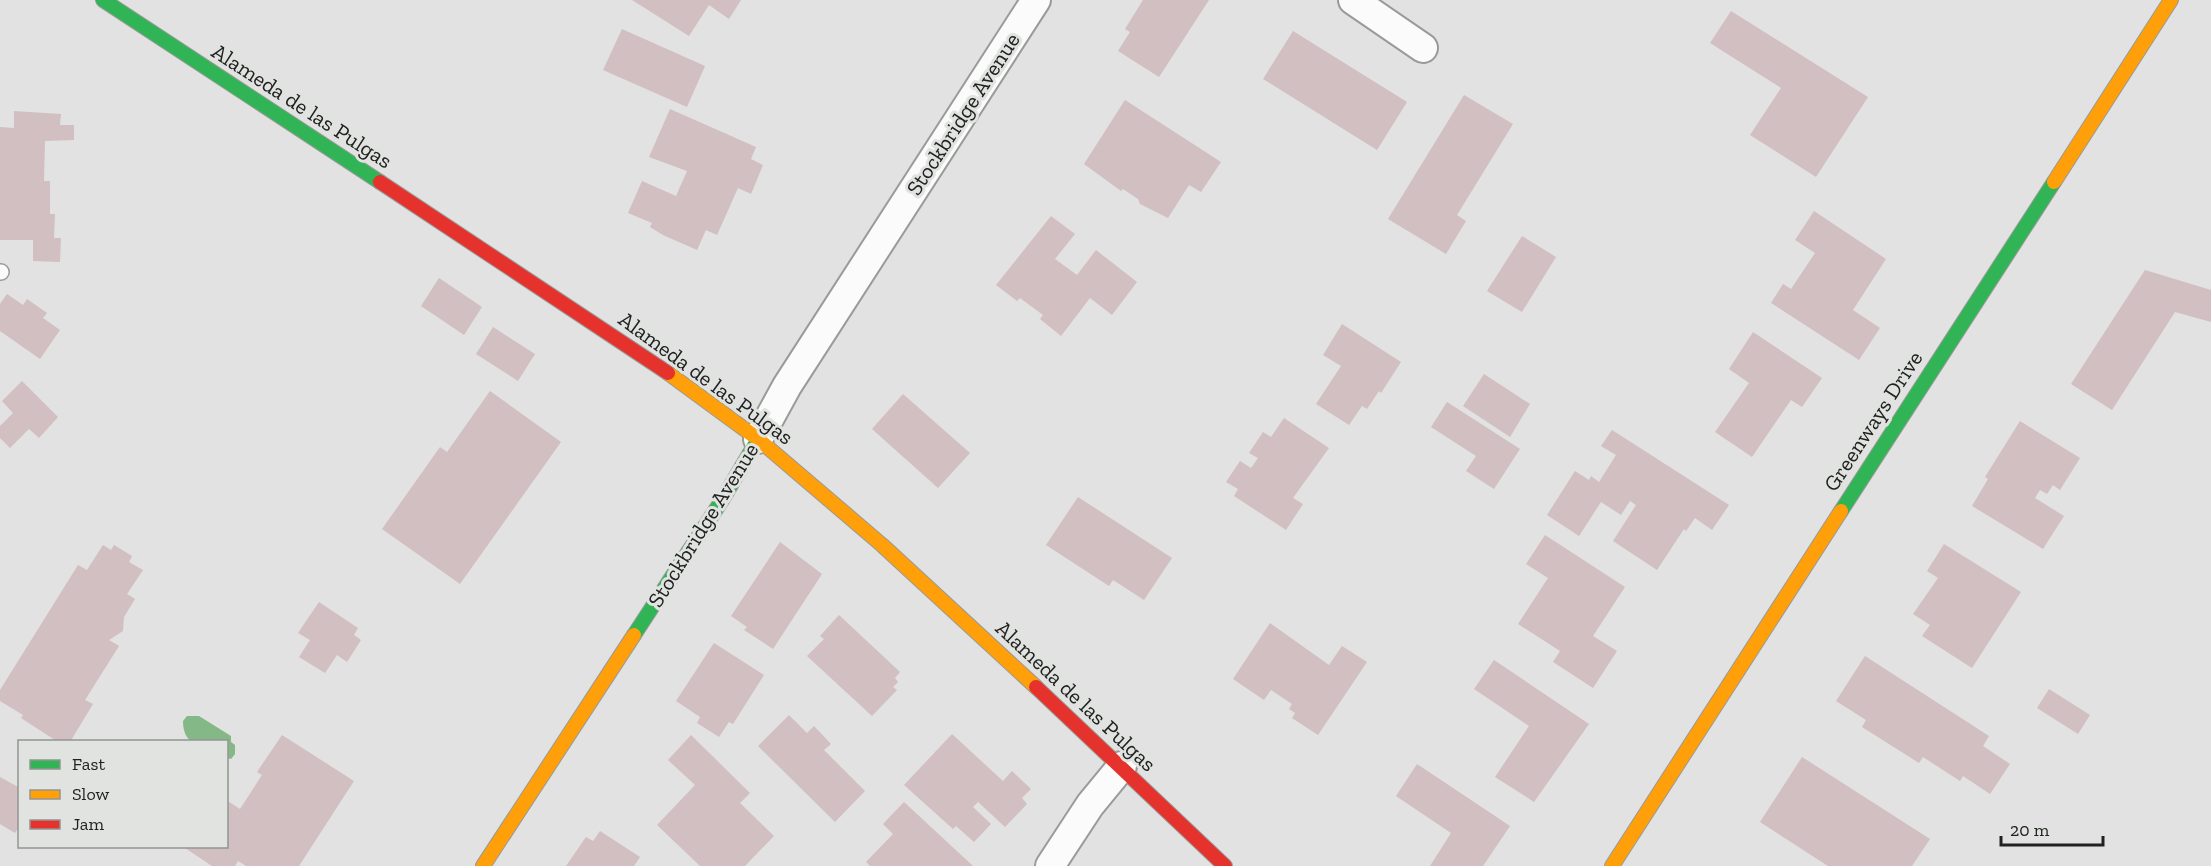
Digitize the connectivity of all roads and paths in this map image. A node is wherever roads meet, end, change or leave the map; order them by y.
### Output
1 (103, 0) edge
2 (1036, 0) edge
3 (1353, 0) edge
4 (2171, 0) edge
5 (1423, 48) dead end
6 (758, 439) junction
7 (1122, 766) junction
8 (483, 866) edge
9 (1050, 866) edge
10 (1225, 866) edge
11 (1612, 866) edge

1 - 6 street, Alameda de las Pulgas
2 - 6 street, Stockbridge Avenue
3 - 5 street
4 - 11 street, Greenways Drive
6 - 7 street, Alameda de las Pulgas
6 - 8 street, Stockbridge Avenue
7 - 9 street
7 - 10 street, Alameda de las Pulgas

